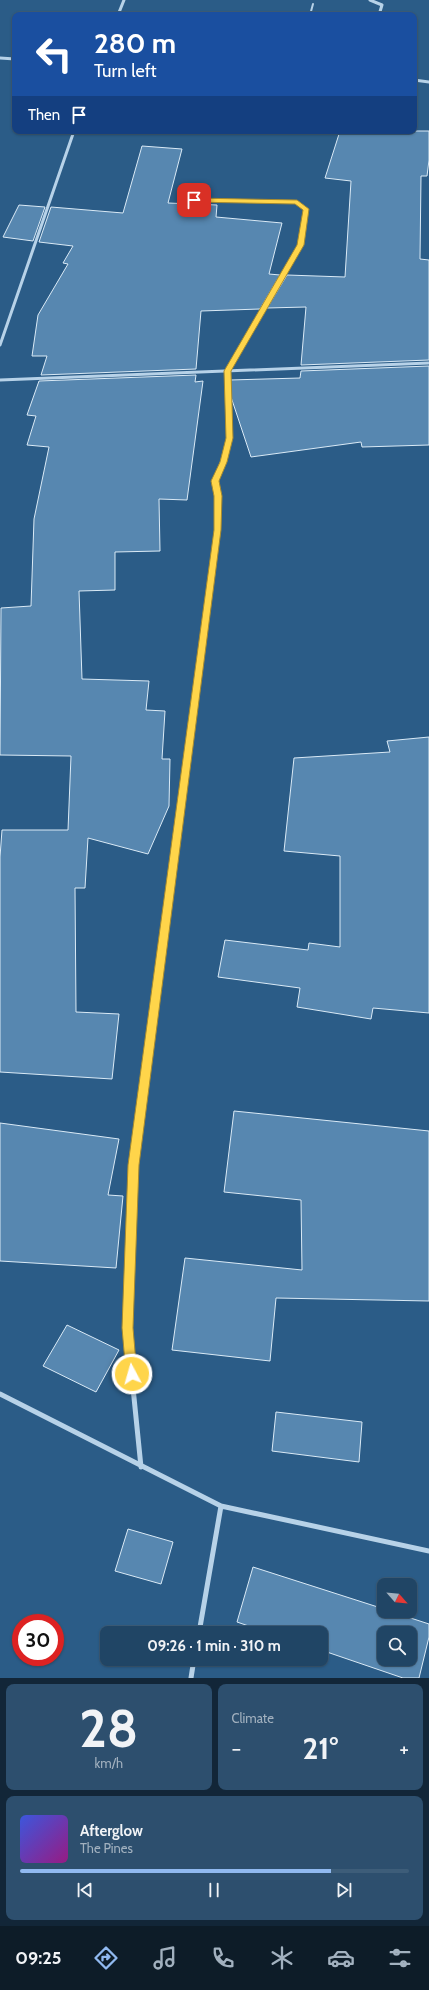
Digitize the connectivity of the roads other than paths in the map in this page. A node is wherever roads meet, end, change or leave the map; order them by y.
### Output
1 (124, 0) edge
2 (370, 0) edge
3 (313, 4) dead end
4 (119, 12) edge
5 (311, 12) edge
6 (380, 12) edge
7 (0, 58) edge
8 (12, 59) edge
9 (417, 80) edge
10 (429, 82) edge
11 (73, 134) edge
12 (194, 200) dead end
13 (0, 345) edge
14 (429, 363) edge
15 (227, 371) junction
16 (0, 380) edge
17 (0, 1394) edge
18 (141, 1467) junction
19 (221, 1506) junction
20 (429, 1551) edge
21 (200, 1626) edge
22 (193, 1666) edge
23 (191, 1678) edge

1 - 4 street
2 - 6 street
3 - 5 lane
7 - 8 street
9 - 10 street
11 - 13 street
12 - 15 street
14 - 15 street
15 - 16 street
15 - 18 street
17 - 18 street
18 - 19 street
19 - 20 street
19 - 21 street
22 - 23 street

